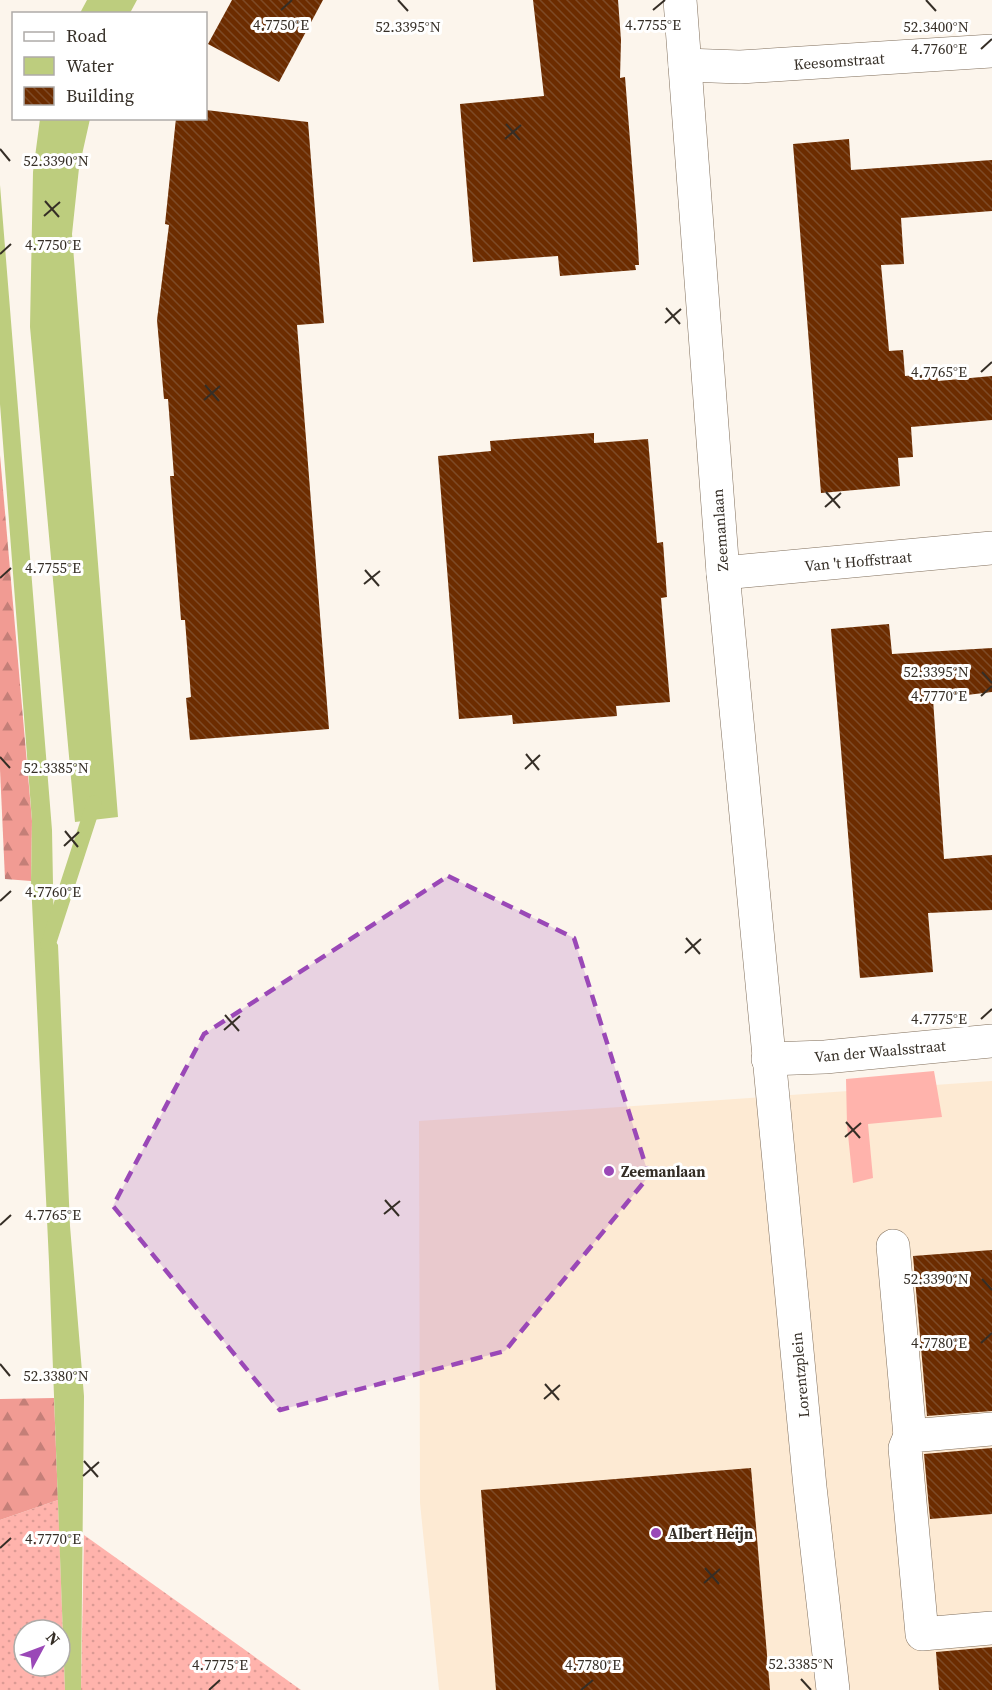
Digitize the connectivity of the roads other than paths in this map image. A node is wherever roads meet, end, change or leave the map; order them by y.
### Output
1 (680, 0) edge
2 (992, 51) edge
3 (685, 65) junction
4 (992, 548) edge
5 (723, 573) junction
6 (992, 1041) edge
7 (768, 1059) junction
8 (893, 1246) dead end
9 (992, 1429) edge
10 (907, 1442) junction
11 (992, 1628) edge
12 (833, 1690) edge

1 - 3 street, Zeemanlaan
2 - 3 street, Keesomstraat
3 - 5 street, Zeemanlaan
4 - 5 street, Van 't Hoffstraat
5 - 7 street, Zeemanlaan
6 - 7 street, Van der Waalsstraat
7 - 12 street, Lorentzplein
8 - 10 street
9 - 10 street
10 - 11 street

